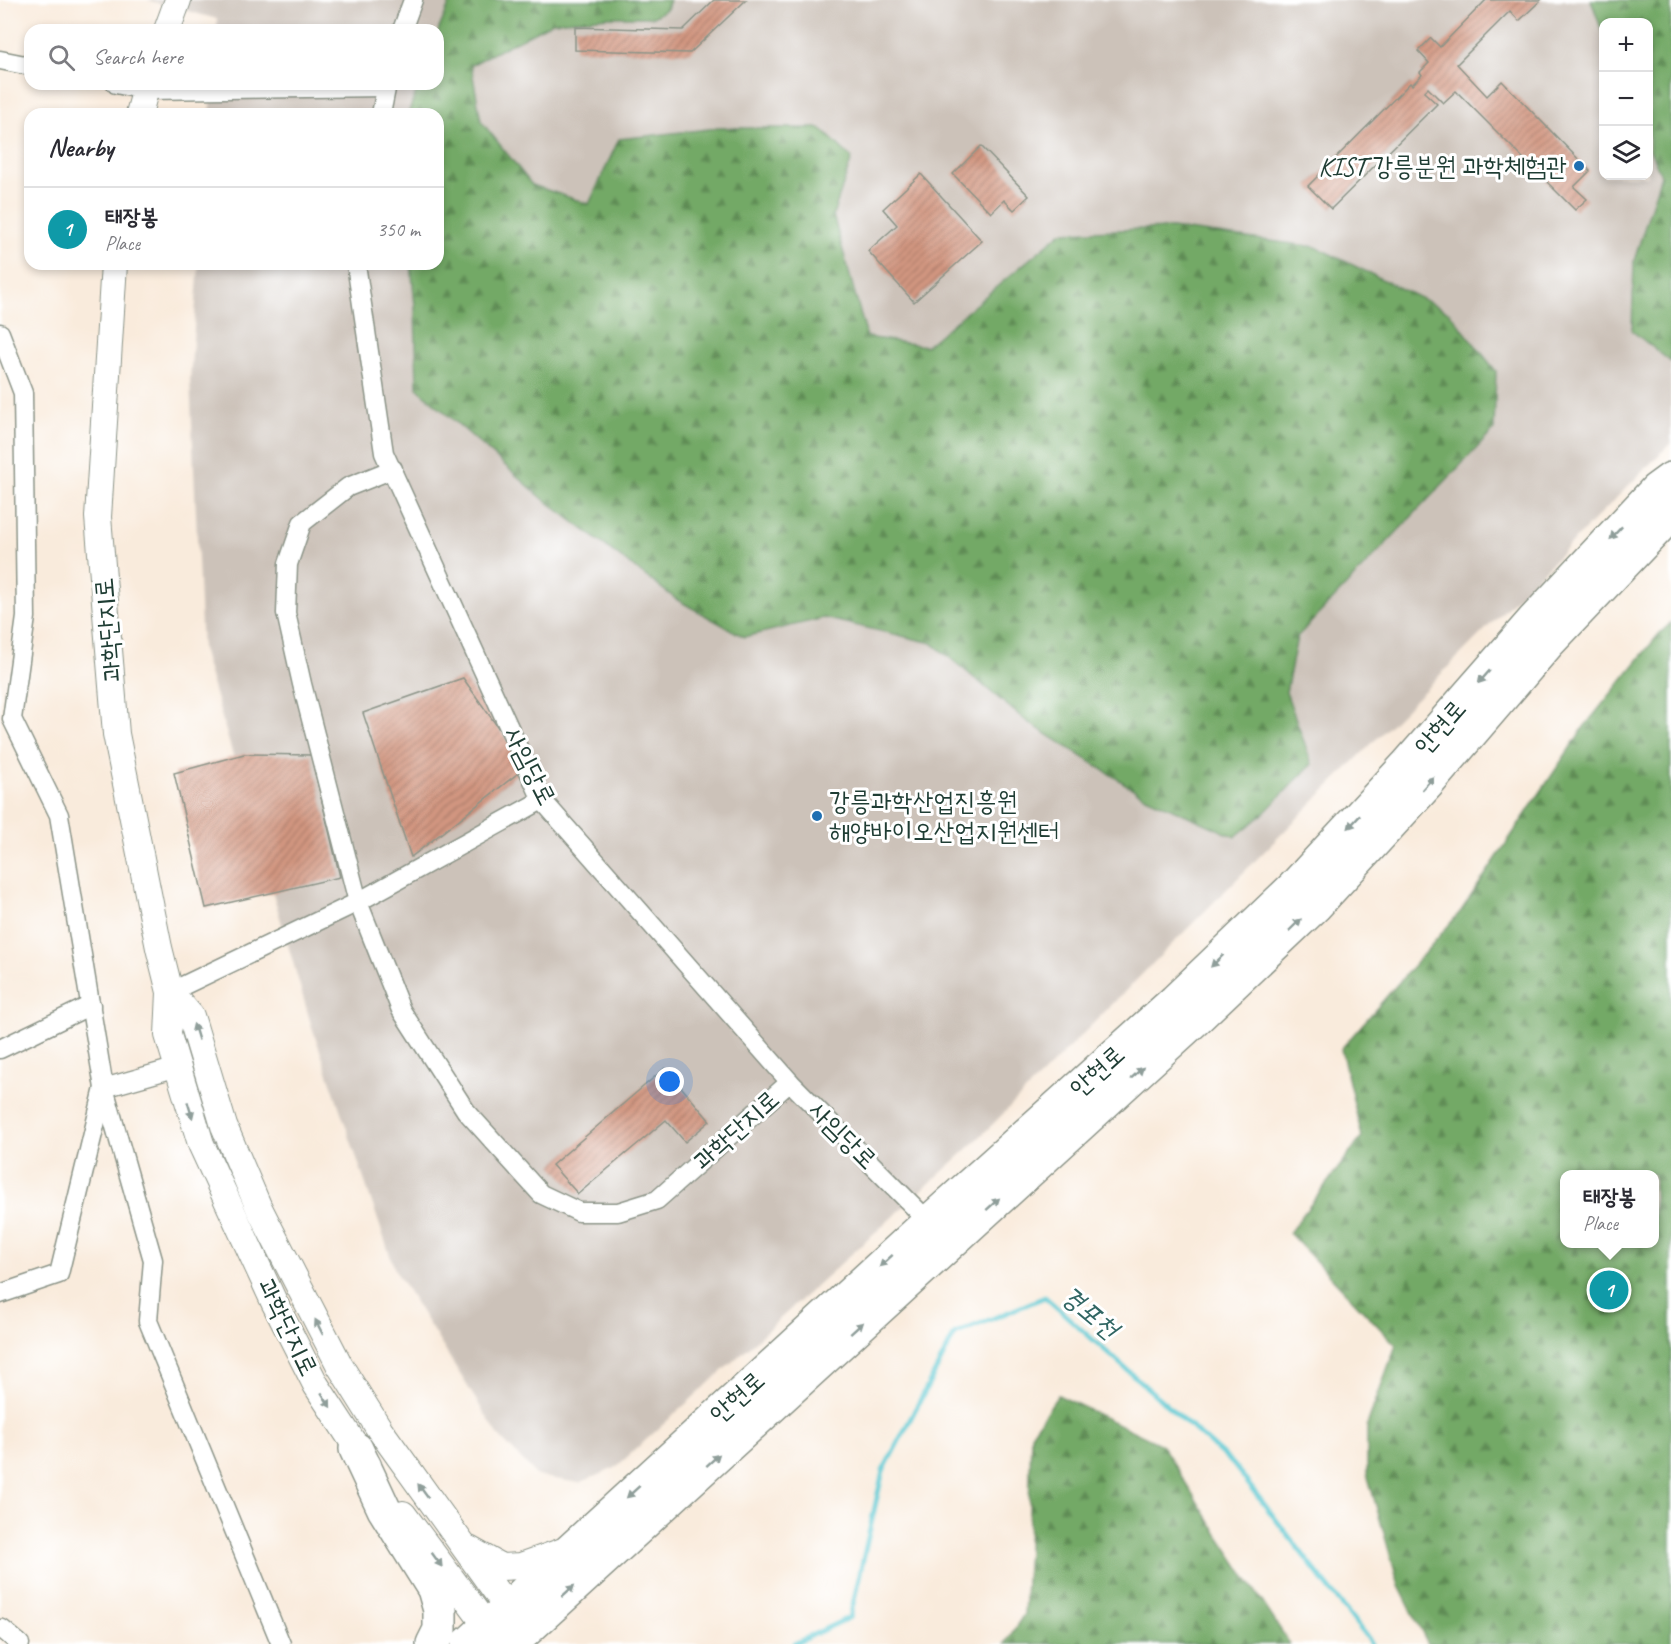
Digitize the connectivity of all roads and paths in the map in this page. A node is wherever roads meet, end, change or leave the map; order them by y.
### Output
1 (178, 0) edge
2 (413, 0) edge
3 (169, 24) edge
4 (404, 24) edge
5 (0, 60) edge
6 (24, 65) edge
7 (130, 90) edge
8 (290, 90) edge
9 (386, 90) edge
10 (144, 96) edge
11 (382, 108) edge
12 (114, 270) edge
13 (357, 270) edge
14 (0, 333) edge
15 (393, 469) junction
16 (1667, 497) edge
17 (542, 800) junction
18 (358, 902) junction
19 (170, 992) junction
20 (91, 1005) junction
21 (2, 1044) edge
22 (178, 1067) junction
23 (790, 1082) junction
24 (105, 1088) junction
25 (940, 1233) junction
26 (0, 1294) edge
27 (356, 1449) junction
28 (460, 1543) junction
29 (572, 1548) junction
30 (0, 1630) edge
31 (499, 1633) edge
32 (20, 1644) edge
33 (281, 1644) edge
34 (433, 1644) edge

1 - 3 street
2 - 4 street
5 - 6 street
7 - 10 street
8 - 10 street
9 - 11 street
12 - 19 street, 과학단지로
13 - 15 street, 사임당로
14 - 20 street
15 - 17 street, 사임당로
15 - 18 street, 과학단지로
16 - 25 highway, 안현로
17 - 18 street
17 - 23 street, 사임당로
18 - 19 street
18 - 23 street, 과학단지로
19 - 22 street, 과학단지로
28 -> 19 street, 과학단지로
20 - 21 street
20 - 24 street
22 - 24 street
22 -> 27 street, 과학단지로
23 - 25 street, 사임당로
24 - 26 street
24 - 33 street
25 -> 29 highway, 안현로
31 -> 25 highway, 안현로
27 -> 31 street, 과학단지로
27 - 34 highway
28 - 29 street
28 - 31 street, 과학단지로
29 - 31 highway, 안현로
30 - 32 street

